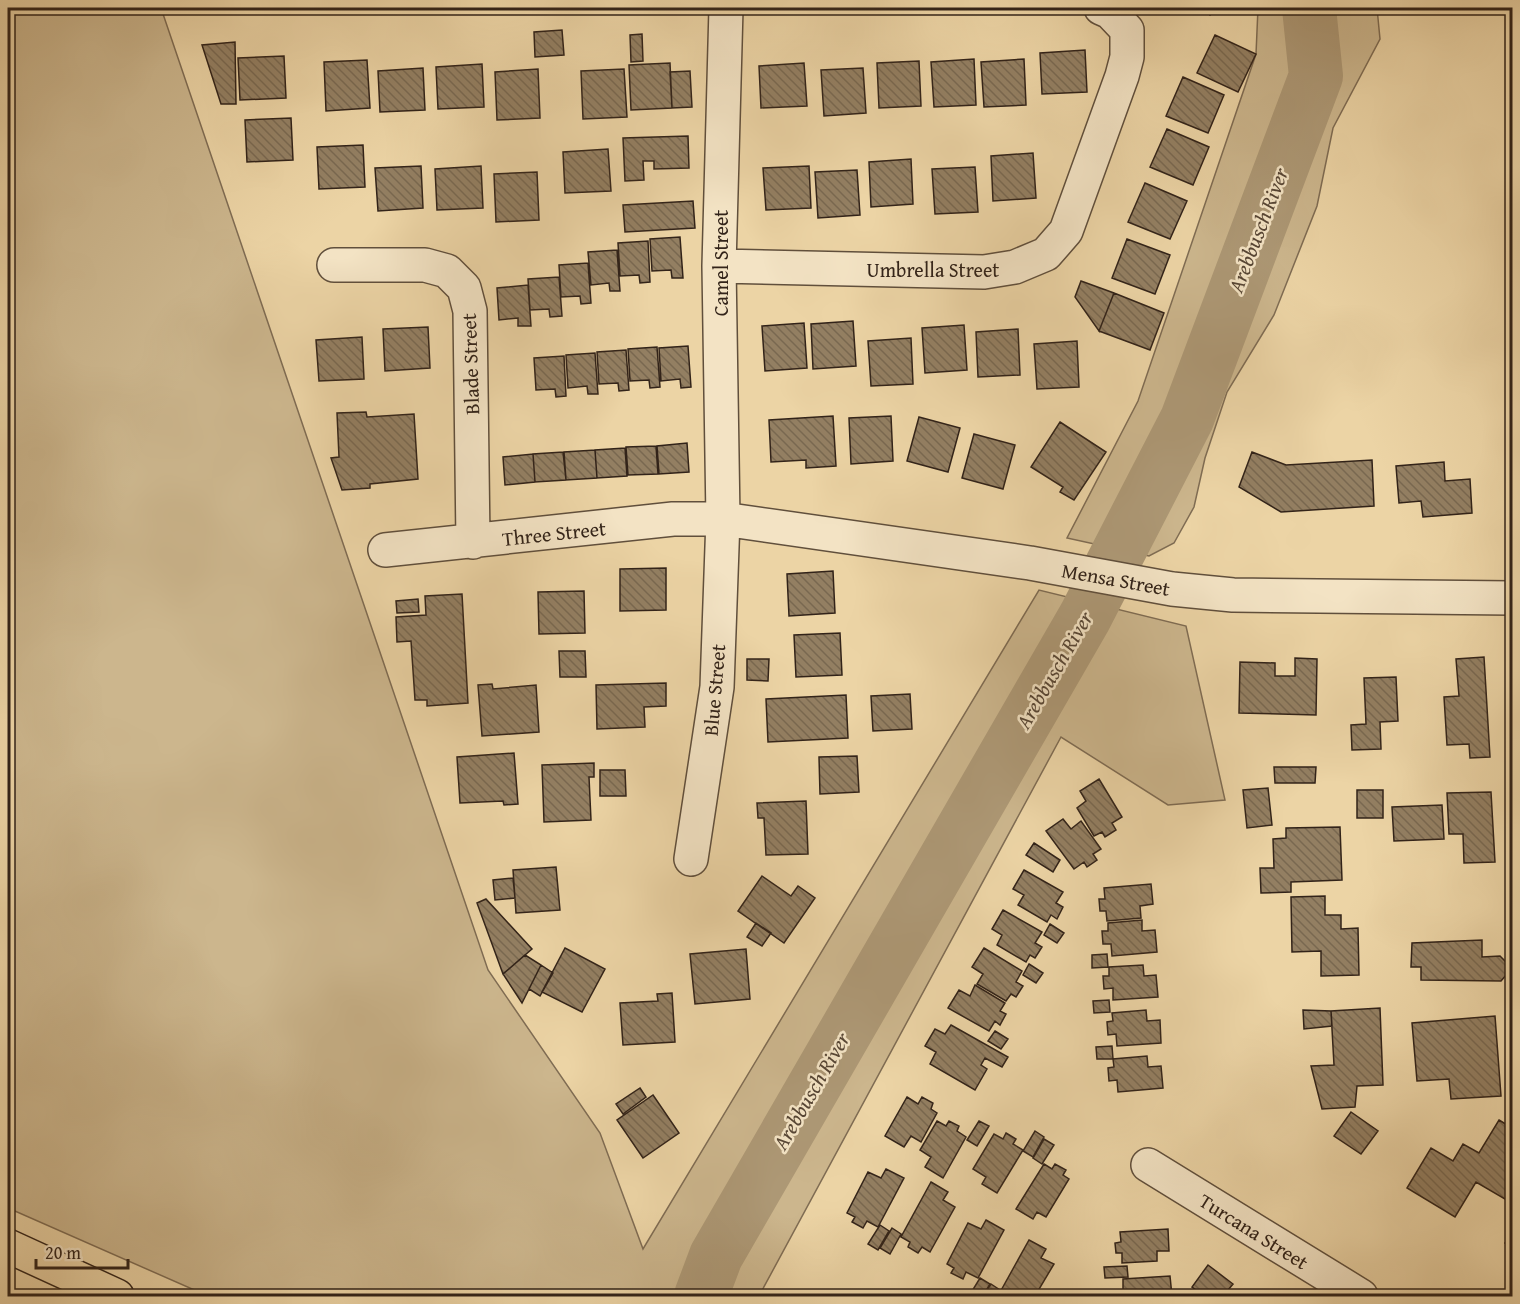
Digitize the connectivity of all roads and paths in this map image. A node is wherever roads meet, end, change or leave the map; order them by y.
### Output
1 (726, 8) edge
2 (1101, 8) edge
3 (334, 265) dead end
4 (719, 266) junction
5 (723, 519) junction
6 (473, 542) junction
7 (385, 550) dead end
8 (1512, 598) edge
9 (691, 859) dead end
10 (1148, 1165) dead end
11 (8, 1246) edge
12 (117, 1296) edge
13 (1361, 1296) edge

1 - 4 street, Camel Street
2 - 4 street, Umbrella Street
3 - 6 street, Blade Street
4 - 5 street, Camel Street
5 - 6 street, Three Street
5 - 8 street, Mensa Street
5 - 9 street, Blue Street
6 - 7 street, Three Street
10 - 13 street, Turcana Street
11 - 12 highway

